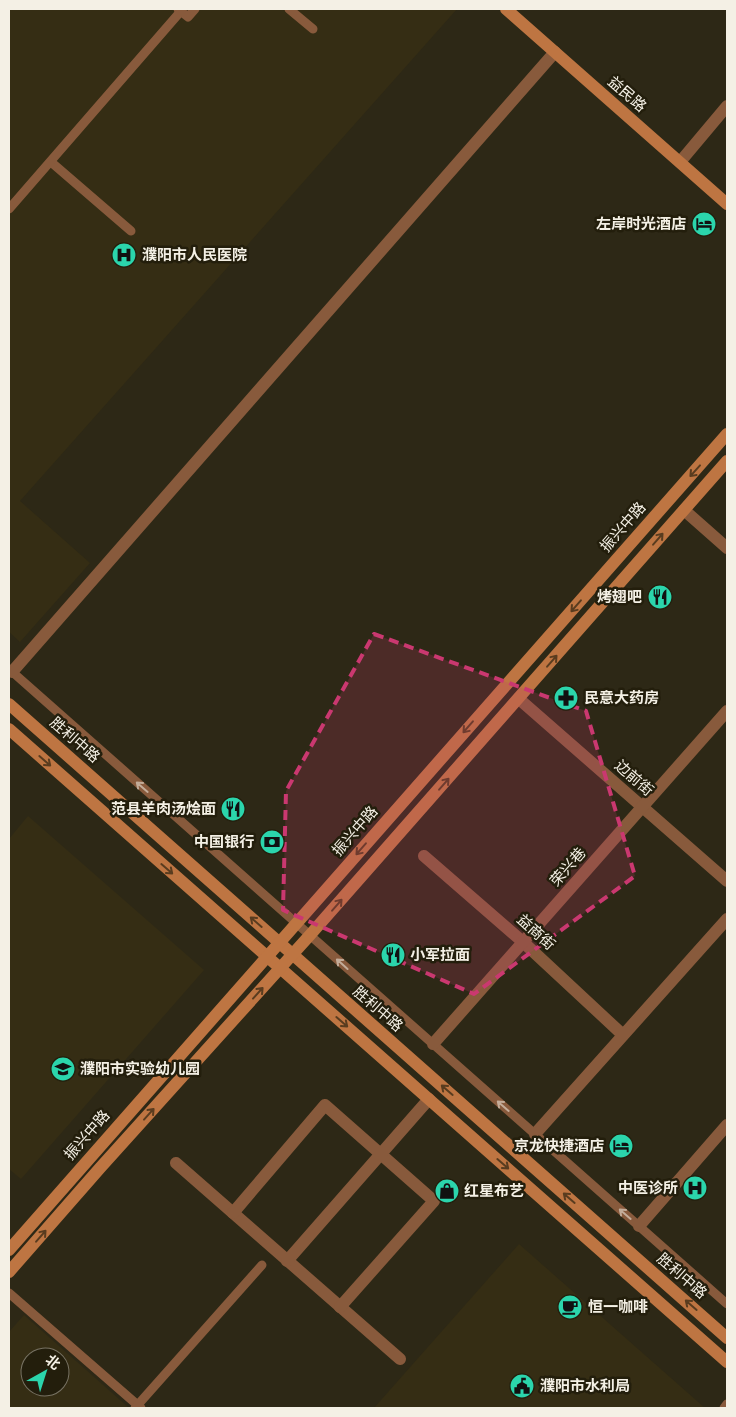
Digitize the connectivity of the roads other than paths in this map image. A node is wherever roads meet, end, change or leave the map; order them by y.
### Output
1 (195, 9) edge
2 (289, 9) edge
3 (506, 9) edge
4 (180, 10) edge
5 (312, 30) dead end
6 (555, 52) junction
7 (727, 106) edge
8 (51, 162) junction
9 (680, 162) junction
10 (727, 204) edge
11 (9, 209) edge
12 (130, 231) dead end
13 (727, 434) edge
14 (727, 461) edge
15 (684, 510) junction
16 (727, 548) edge
17 (10, 671) edge
18 (519, 699) junction
19 (9, 704) edge
20 (727, 711) edge
21 (9, 729) edge
22 (642, 807) junction
23 (424, 856) dead end
24 (727, 881) edge
25 (727, 919) edge
26 (296, 923) junction
27 (310, 935) junction
28 (279, 942) junction
29 (523, 942) junction
30 (292, 954) junction
31 (266, 956) junction
32 (280, 968) junction
33 (623, 1035) junction
34 (433, 1044) junction
35 (429, 1099) junction
36 (727, 1125) edge
37 (535, 1134) junction
38 (381, 1155) junction
39 (176, 1163) dead end
40 (233, 1213) junction
41 (639, 1226) junction
42 (9, 1250) edge
43 (287, 1260) junction
44 (262, 1266) dead end
45 (9, 1272) edge
46 (9, 1292) edge
47 (727, 1304) edge
48 (340, 1307) junction
49 (727, 1338) edge
50 (400, 1359) dead end
51 (727, 1362) edge
52 (727, 1404) edge
53 (138, 1407) edge
54 (724, 1408) edge

1 - 4 lane
2 - 5 lane
3 - 6 street, 益民路
4 - 8 lane
6 - 9 street, 益民路
6 - 17 street
7 - 9 street
8 - 11 lane
8 - 12 lane
9 - 10 street, 益民路
13 -> 26 street, 振兴中路
14 - 15 street, 振兴中路
15 - 16 street
18 -> 15 street, 振兴中路
26 -> 17 lane
18 - 22 street, 边前街
27 -> 18 street, 振兴中路
28 -> 19 street, 胜利中路
20 - 22 street, 荣兴巷
21 -> 31 street
22 - 24 street, 边前街
22 - 29 street, 荣兴巷
23 - 29 street, 益商街
25 - 33 street
26 - 27 lane
26 - 28 street, 振兴中路
27 - 30 street, 振兴中路
34 -> 27 lane
28 - 30 street, 胜利中路
28 - 31 street, 振兴中路
29 - 33 street, 益商街
29 - 34 street, 荣兴巷
30 - 32 street, 振兴中路
49 -> 30 street, 胜利中路
31 - 32 street
31 - 42 street, 振兴中路
32 -> 35 street
45 -> 32 street, 振兴中路
33 - 37 street
37 -> 34 lane
35 - 38 street
35 -> 51 street
36 - 41 street
41 -> 37 lane
38 - 40 street
38 - 43 street
38 - 48 street
39 - 40 street
40 - 43 street
41 - 47 lane
43 - 48 street
44 - 53 lane
46 - 53 lane
48 - 50 street
52 - 54 lane

